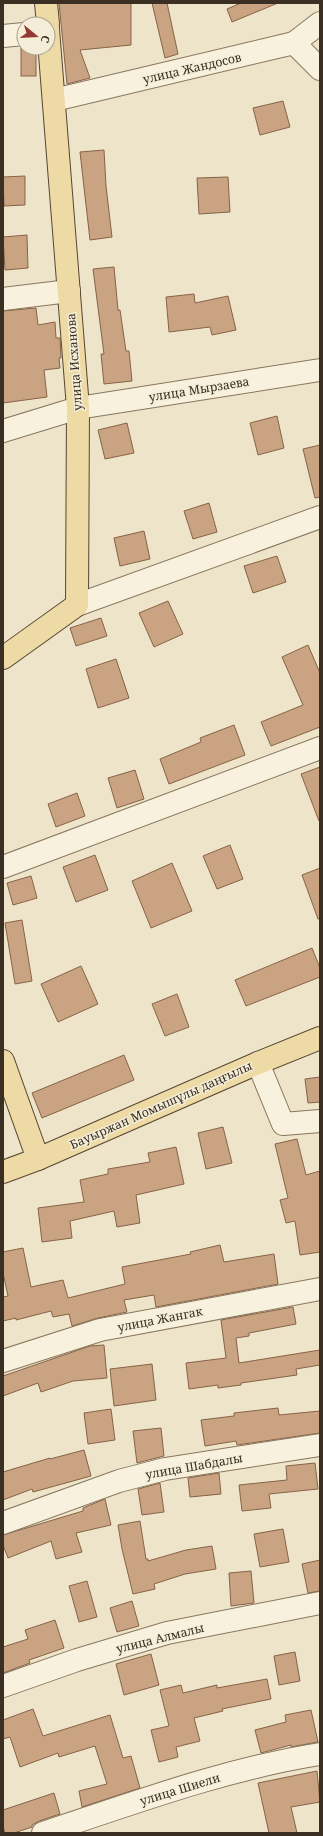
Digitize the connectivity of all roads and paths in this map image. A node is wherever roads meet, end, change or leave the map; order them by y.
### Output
1 (46, 3) edge
2 (47, 16) edge
3 (320, 23) edge
4 (16, 35) edge
5 (3, 36) edge
6 (294, 43) junction
7 (50, 56) edge
8 (320, 69) edge
9 (54, 100) junction
10 (69, 291) junction
11 (3, 299) edge
12 (320, 370) edge
13 (78, 408) junction
14 (3, 431) edge
15 (320, 517) edge
16 (76, 605) junction
17 (3, 658) edge
18 (320, 748) edge
19 (3, 867) edge
20 (320, 1038) edge
21 (3, 1061) edge
22 (258, 1063) junction
23 (320, 1121) edge
24 (38, 1160) junction
25 (3, 1172) edge
26 (320, 1289) edge
27 (3, 1361) edge
28 (320, 1445) edge
29 (3, 1523) edge
30 (320, 1603) edge
31 (3, 1686) edge
32 (320, 1754) edge
33 (43, 1833) edge

1 - 2 main road
3 - 6 street
4 - 5 street
6 - 8 street
6 - 9 street, улица Жандосов
7 - 9 main road, улица Исханова
9 - 10 main road, улица Исханова
10 - 11 street
10 - 13 main road, улица Исханова
12 - 13 street, улица Мырзаева
13 - 14 street, улица Мырзаева
13 - 16 main road, улица Исханова
15 - 16 street
16 - 17 main road
18 - 19 street
20 - 22 main road, Бауыржан Момышұлы даңғылы
21 - 24 main road
22 - 23 street
22 - 24 main road, Бауыржан Момышұлы даңғылы
24 - 25 main road, Бауыржан Момышұлы даңғылы
26 - 27 street, улица Жангак
28 - 29 street, улица Шабдалы
30 - 31 street, улица Алмалы
32 - 33 street, улица Шиели

